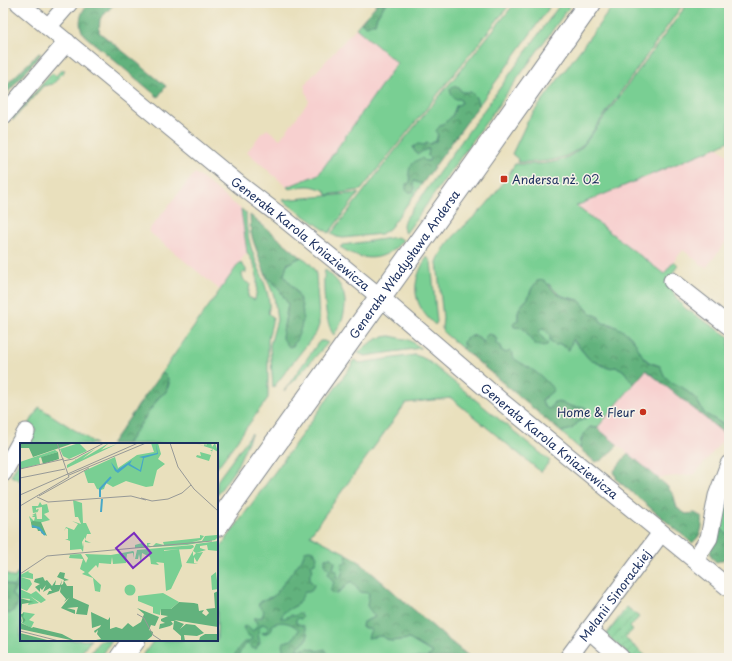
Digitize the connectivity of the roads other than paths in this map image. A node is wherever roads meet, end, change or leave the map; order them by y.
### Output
1 (19, 3) edge
2 (69, 3) edge
3 (590, 3) edge
4 (48, 26) junction
5 (67, 42) junction
6 (3, 116) edge
7 (672, 281) dead end
8 (380, 297) junction
9 (729, 326) edge
10 (26, 432) dead end
11 (729, 464) edge
12 (3, 473) edge
13 (218, 524) edge
14 (661, 533) junction
15 (695, 560) junction
16 (729, 588) edge
17 (589, 630) junction
18 (133, 641) edge
19 (121, 658) edge
20 (568, 658) edge
21 (621, 658) edge

1 - 4 street, Generała Karola Kniaziewicza
2 - 4 street
3 - 8 main road, Generała Władysława Andersa
4 - 5 street, Generała Karola Kniaziewicza
5 - 6 street
5 - 8 street, Generała Karola Kniaziewicza
7 - 9 street
8 - 13 main road, Generała Władysława Andersa
8 - 14 street, Generała Karola Kniaziewicza
10 - 12 street
11 - 15 street
14 - 15 street, Generała Karola Kniaziewicza
14 - 17 street, Melanii Sinorackiej
15 - 16 street, Generała Karola Kniaziewicza
17 - 20 street, Melanii Sinorackiej
17 - 21 street
18 - 19 main road

